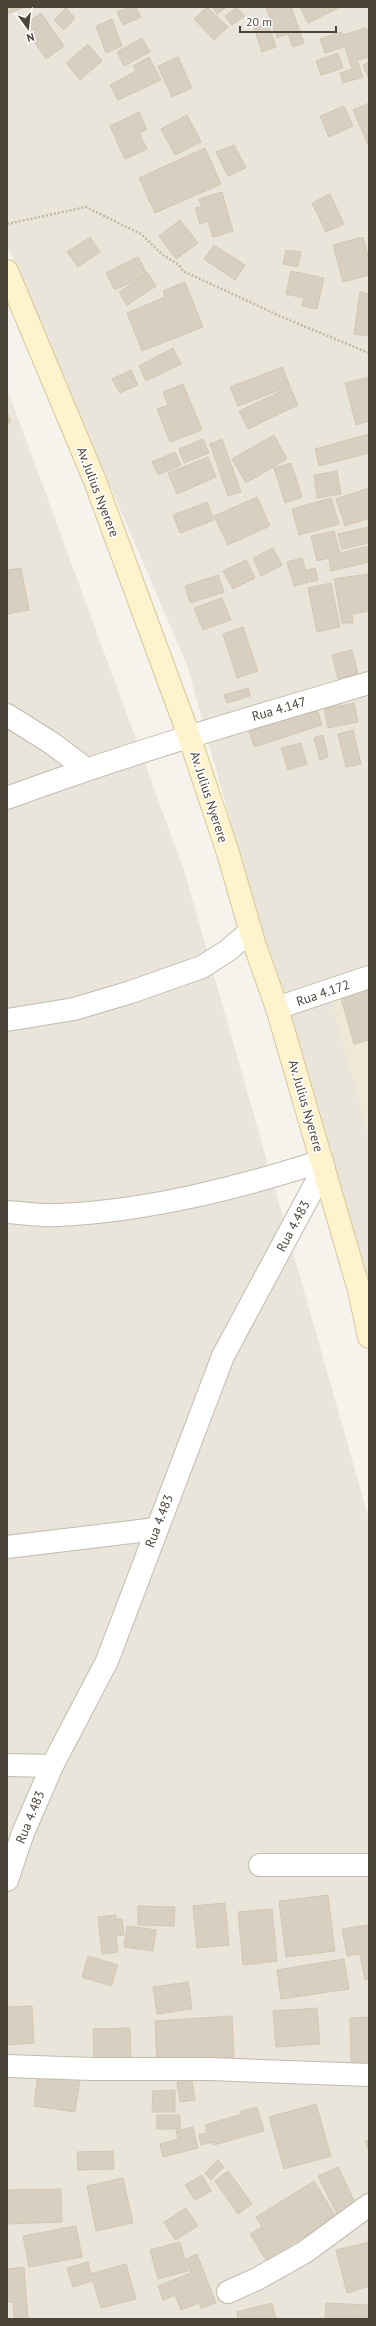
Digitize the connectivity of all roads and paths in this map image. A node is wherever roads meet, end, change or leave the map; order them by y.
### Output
1 (7, 224) edge
2 (7, 271) edge
3 (369, 353) edge
4 (369, 683) edge
5 (7, 715) edge
6 (189, 736) junction
7 (86, 769) junction
8 (7, 798) edge
9 (251, 931) junction
10 (369, 977) edge
11 (278, 1008) junction
12 (7, 1020) edge
13 (323, 1164) junction
14 (7, 1212) edge
15 (369, 1337) edge
16 (156, 1529) junction
17 (7, 1546) edge
18 (7, 1765) edge
19 (52, 1766) junction
20 (260, 1865) dead end
21 (369, 1865) edge
22 (7, 1880) edge
23 (7, 2066) edge
24 (369, 2075) edge
25 (369, 2205) edge
26 (228, 2292) dead end

1 - 3 path
2 - 6 main road, Av. Julius Nyerere
4 - 6 street, Rua 4.147
5 - 7 street
6 - 7 street, Rua 4.147
6 - 9 main road, Av. Julius Nyerere
7 - 8 street, Rua 4.147
9 - 11 main road, Av. Julius Nyerere
9 - 12 street
10 - 11 street, Rua 4.172
11 - 13 main road, Av. Julius Nyerere
13 - 14 street
13 - 15 main road, Av. Julius Nyerere
13 - 16 street, Rua 4.483
16 - 17 street
16 - 19 street, Rua 4.483
18 - 19 street
19 - 22 street, Rua 4.483
20 - 21 street
23 - 24 street
25 - 26 street

